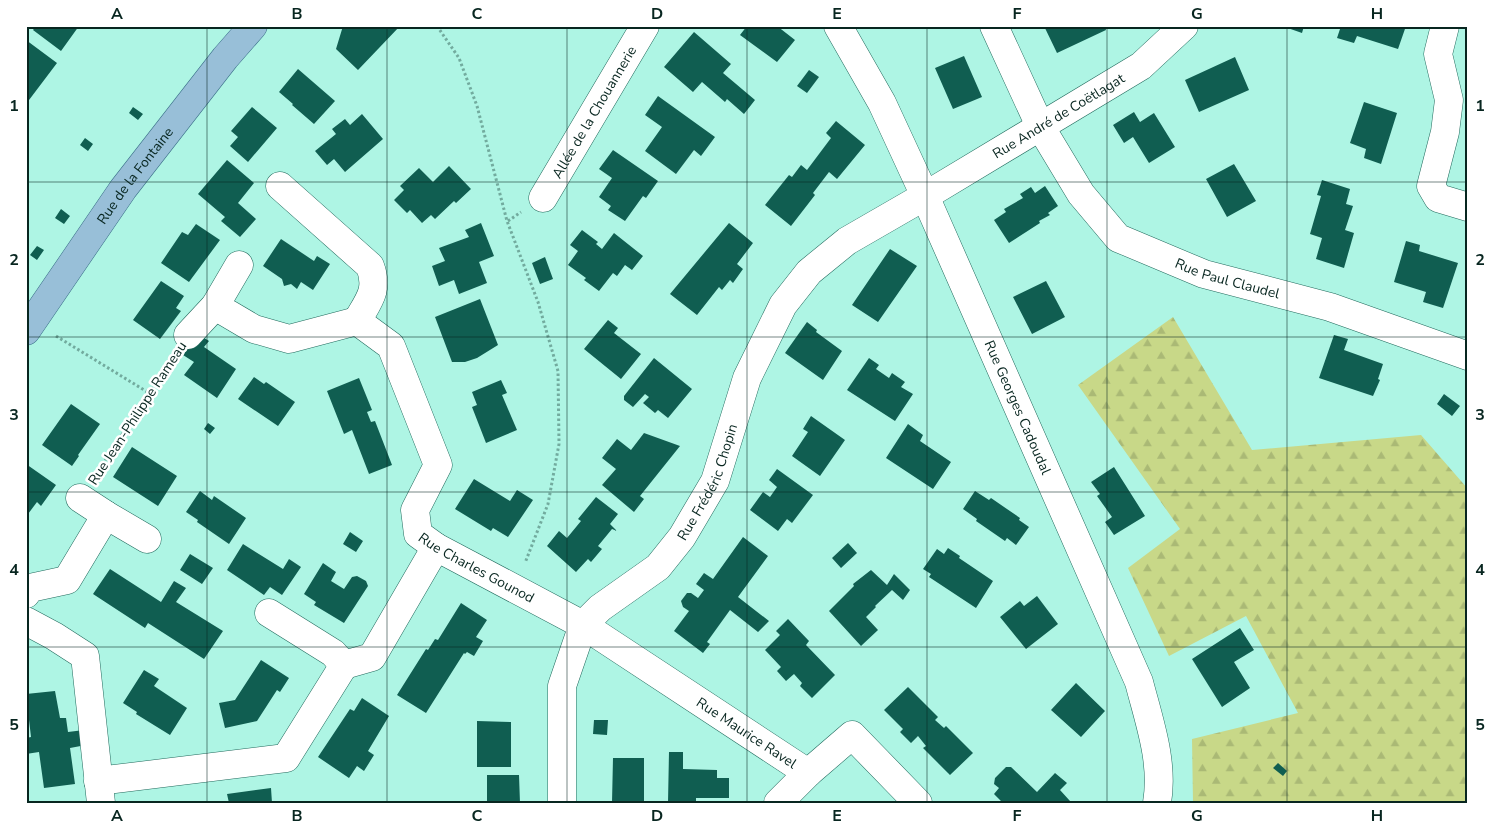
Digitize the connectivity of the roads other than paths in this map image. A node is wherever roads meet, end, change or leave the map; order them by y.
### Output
1 (253, 26) edge
2 (645, 26) edge
3 (838, 26) edge
4 (994, 26) edge
5 (1184, 26) edge
6 (1445, 26) edge
7 (1040, 126) junction
8 (280, 186) dead end
9 (925, 196) junction
10 (542, 198) dead end
11 (1468, 207) edge
12 (239, 265) dead end
13 (215, 306) junction
14 (357, 321) junction
15 (37, 331) edge
16 (188, 335) road end
17 (1468, 356) edge
18 (80, 498) road end
19 (106, 514) junction
20 (147, 539) dead end
21 (436, 547) junction
22 (26, 594) edge
23 (269, 613) dead end
24 (26, 621) edge
25 (583, 625) junction
26 (344, 665) junction
27 (808, 773) junction
28 (100, 792) edge
29 (562, 803) edge
30 (778, 803) edge
31 (918, 803) edge
32 (1157, 803) edge

1 - 15 main road, Rue de la Fontaine
2 - 10 street, Allée de la Chouannerie
3 - 9 street, Rue Georges Cadoudal
4 - 7 street, Rue Paul Claudel
5 - 7 street, Rue André de Coëtlagat
6 - 11 street
7 - 9 street, Rue André de Coëtlagat
7 - 17 street, Rue Paul Claudel
8 - 14 street
9 - 25 street, Rue Frédéric Chopin
9 - 32 street, Rue Georges Cadoudal
12 - 13 street
13 - 14 street
13 - 16 street, Rue Jean-Philippe Rameau
14 - 21 street, Rue Charles Gounod
18 - 19 street, Rue Jean-Philippe Rameau
19 - 20 street, Rue Jean-Philippe Rameau
19 - 22 street
21 - 25 street, Rue Charles Gounod
21 - 26 street
23 - 26 street
24 - 28 street
25 - 27 street, Rue Maurice Ravel
25 - 29 street, Rue Frédéric Chopin
26 - 28 street
27 - 30 street
27 - 31 street, Rue Maurice Ravel

